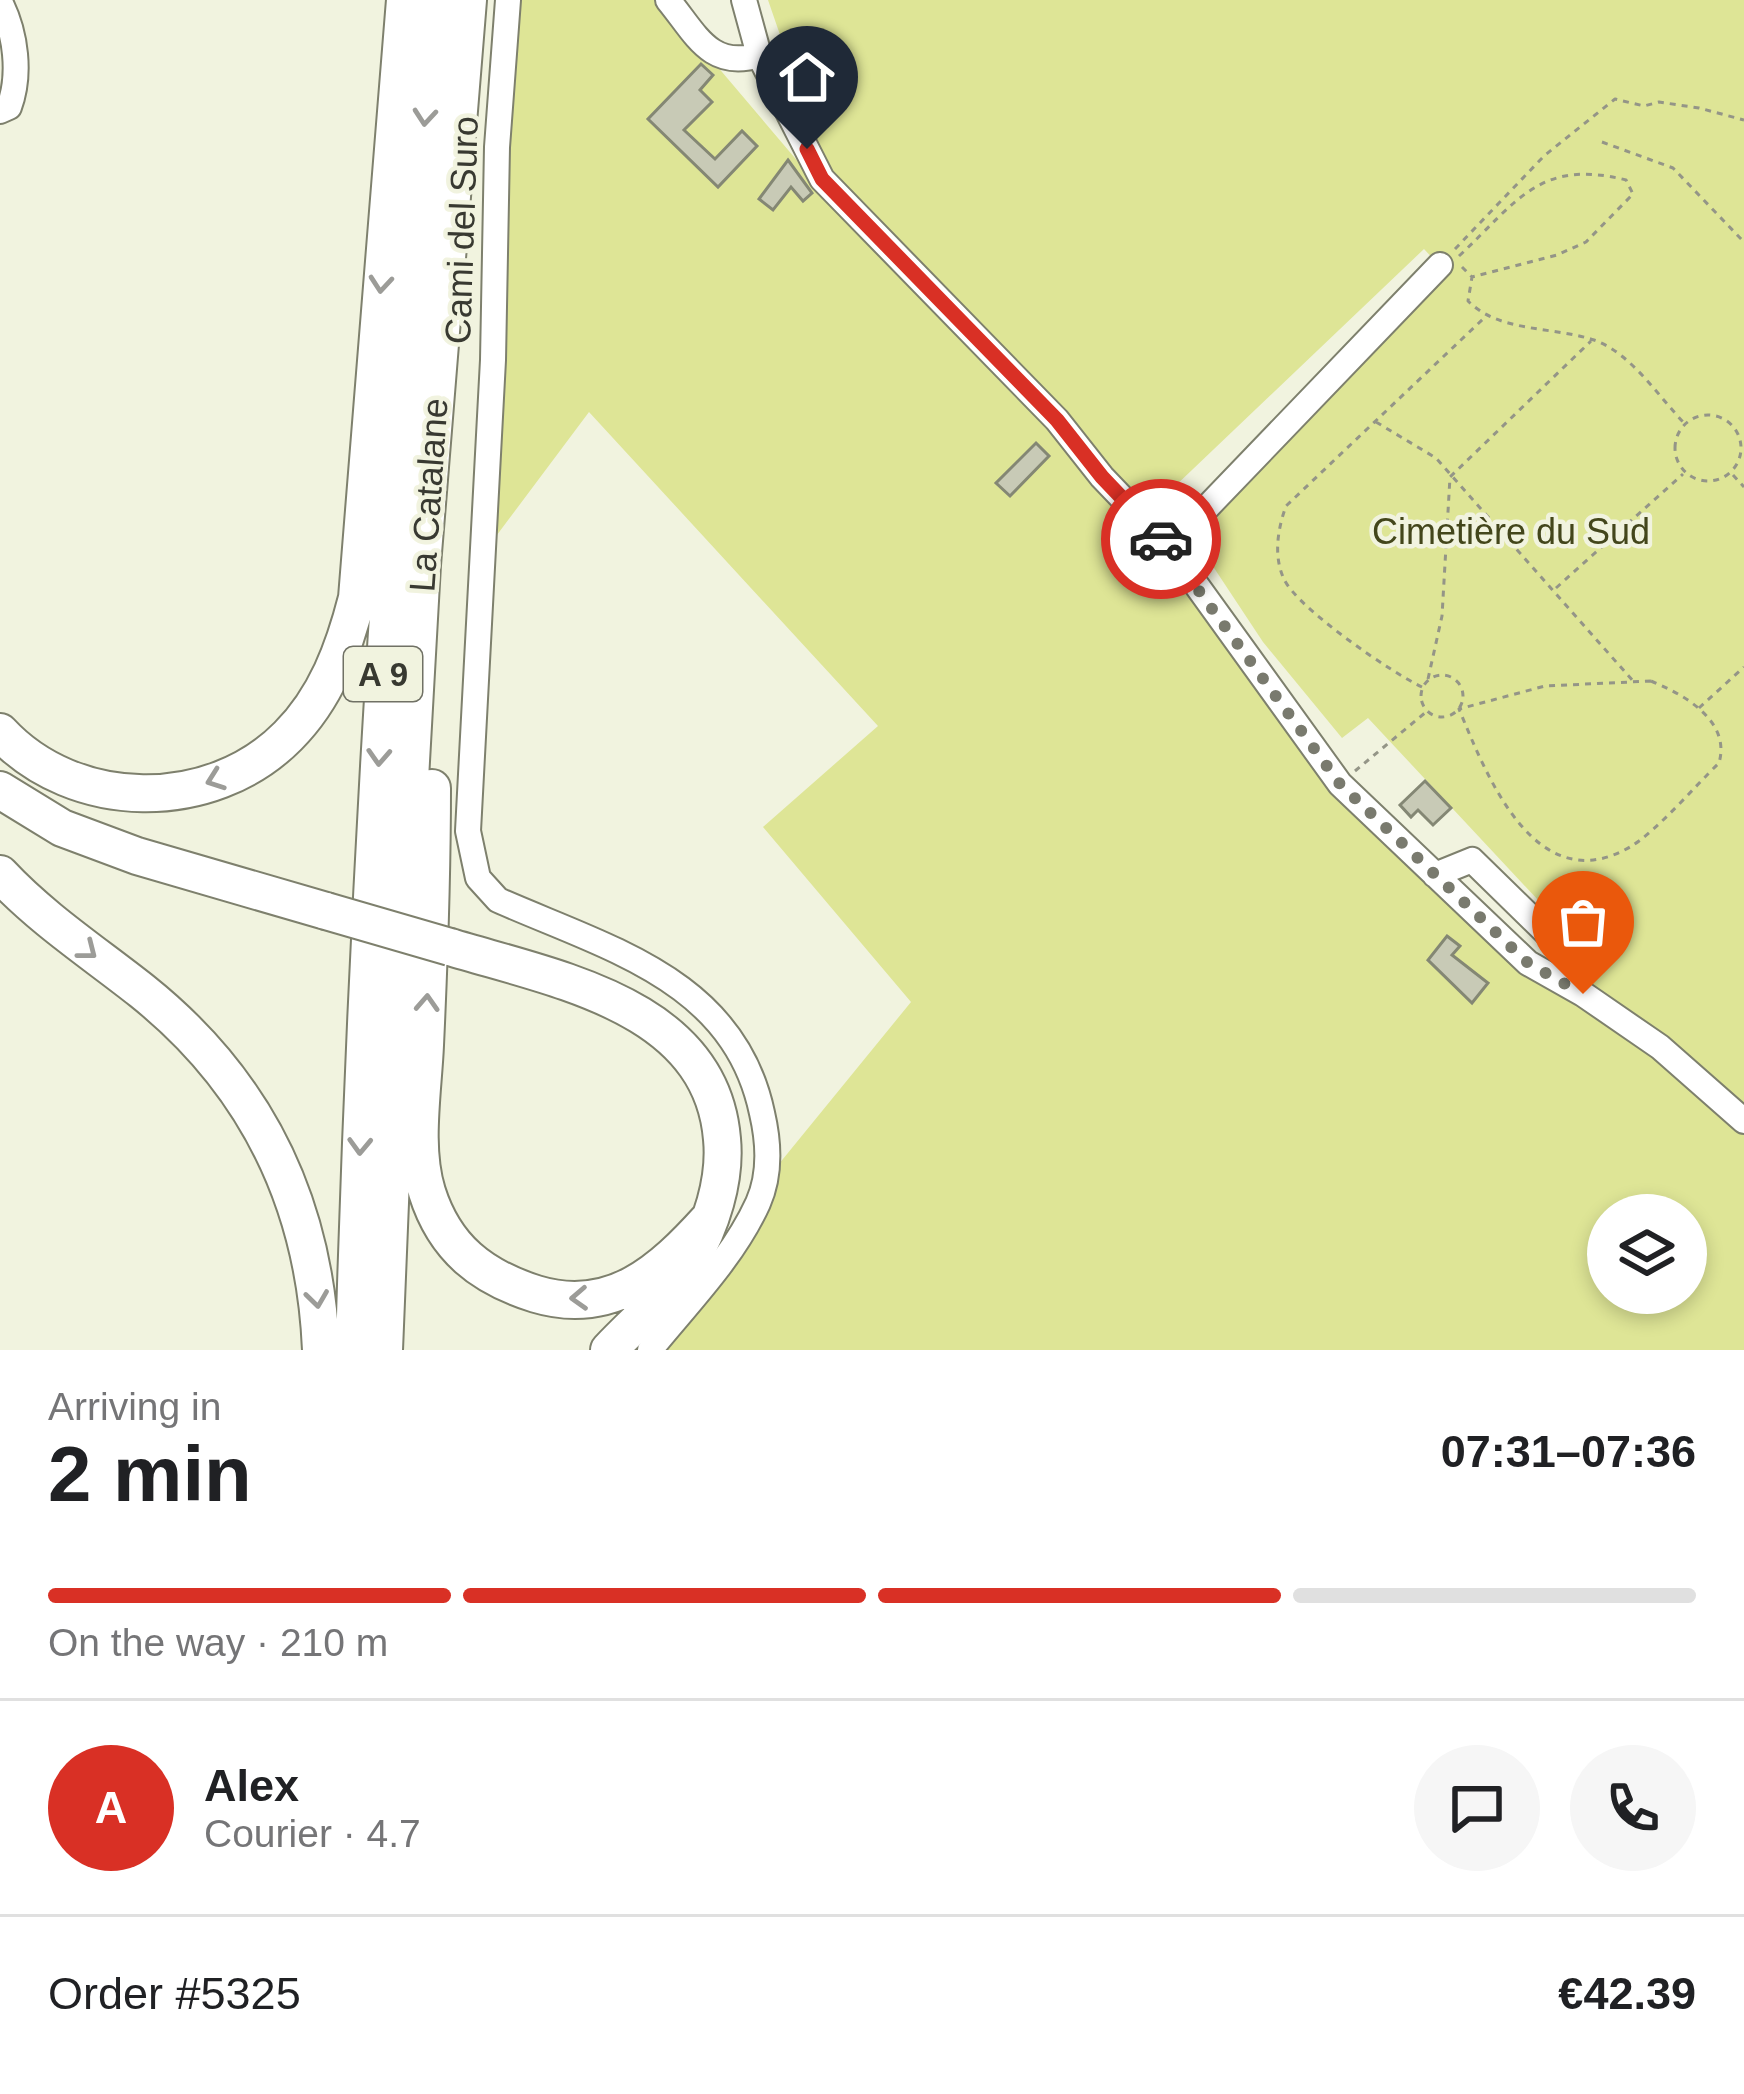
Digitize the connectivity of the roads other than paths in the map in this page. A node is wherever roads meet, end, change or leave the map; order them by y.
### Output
1 (405, 0) edge
2 (435, 0) edge
3 (467, 0) edge
4 (508, 0) edge
5 (668, 0) edge
6 (744, 0) edge
7 (0, 2) edge
8 (759, 55) junction
9 (0, 111) edge
10 (1439, 265) road end
11 (1169, 547) junction
12 (422, 565) junction
13 (0, 732) edge
14 (0, 790) edge
15 (0, 874) edge
16 (1435, 875) junction
17 (1557, 943) dead end
18 (1744, 1121) edge
19 (709, 1219) junction
20 (321, 1350) edge
21 (354, 1350) edge
22 (384, 1350) edge
23 (609, 1350) edge
24 (650, 1350) edge

1 -> 13 highway
2 -> 21 highway, La Catalane / A 9
3 - 12 highway, La Catalane / A 9
4 - 24 street, Cami del Suro
5 - 8 street
6 - 8 street
7 - 9 street
8 - 11 street
10 - 11 street
11 - 16 street
19 -> 12 highway
12 - 22 highway, La Catalane / A 9
14 - 19 highway, bridge
15 -> 20 highway
16 - 17 street
16 - 18 street
19 - 23 highway

